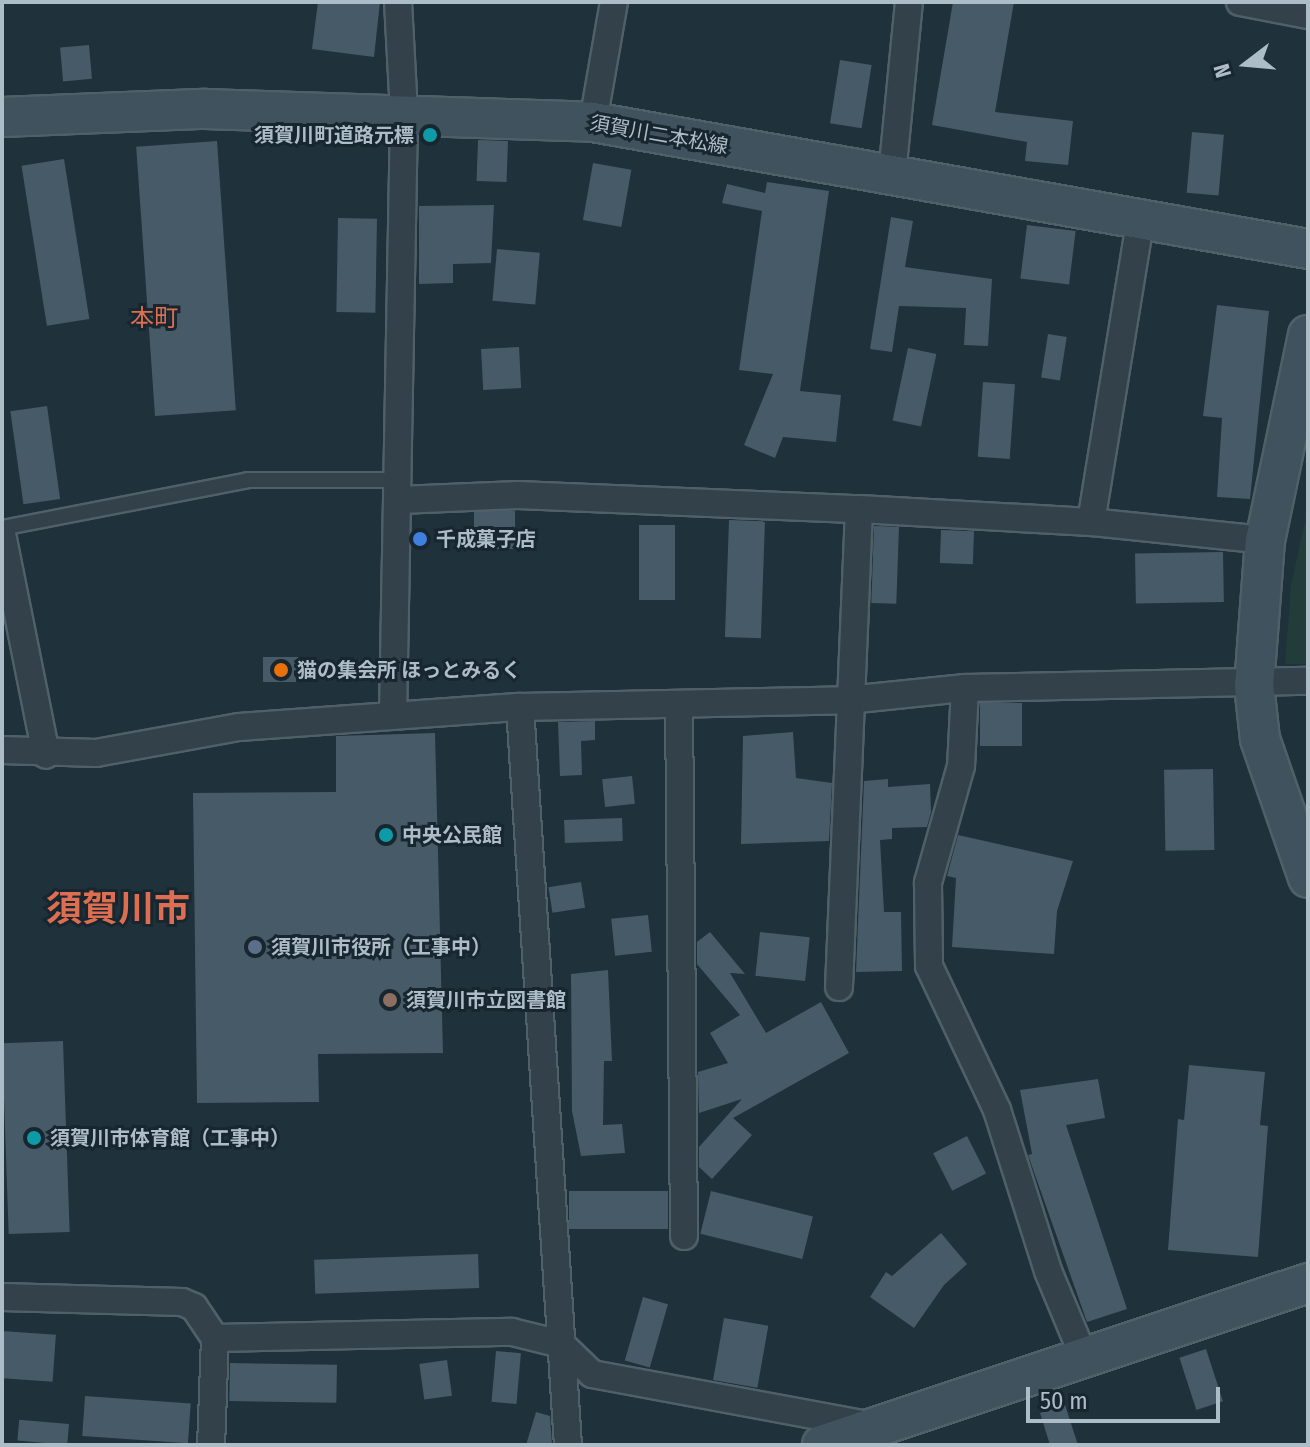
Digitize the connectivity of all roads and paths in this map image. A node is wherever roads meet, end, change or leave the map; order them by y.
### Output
1 (398, 2) edge
2 (614, 2) edge
3 (909, 2) edge
4 (1240, 2) edge
5 (1308, 15) edge
6 (404, 113) junction
7 (2, 117) edge
8 (593, 122) junction
9 (892, 175) junction
10 (1140, 222) junction
11 (1308, 249) edge
12 (1308, 335) edge
13 (400, 490) junction
14 (859, 509) junction
15 (1091, 522) junction
16 (2, 531) edge
17 (1265, 540) junction
18 (1308, 681) edge
19 (1254, 685) junction
20 (965, 688) junction
21 (848, 700) junction
22 (679, 704) junction
23 (520, 707) junction
24 (393, 716) junction
25 (2, 750) edge
26 (46, 755) junction
27 (1308, 878) edge
28 (839, 987) dead end
29 (684, 1236) dead end
30 (1308, 1283) edge
31 (2, 1297) edge
32 (215, 1338) junction
33 (561, 1344) junction
34 (1085, 1360) junction
35 (881, 1427) junction
36 (211, 1445) edge
37 (568, 1445) edge
38 (822, 1445) edge

1 - 6 street
2 - 8 street
3 - 9 street
4 - 5 street
6 - 7 main road, 須賀川二本松線
6 - 8 main road, 須賀川二本松線
6 - 13 street
8 - 9 main road, 須賀川二本松線
9 - 10 main road, 須賀川二本松線
10 - 11 main road, 須賀川二本松線
10 - 15 street
12 - 17 main road
13 - 14 street
13 - 16 lane
13 - 24 street
14 - 15 street
14 - 21 street
15 - 17 street
16 - 26 street
17 - 19 main road
18 - 19 street
19 - 20 street
19 - 27 main road
20 - 21 street
20 - 34 street
21 - 22 street
21 - 28 street
22 - 23 street
22 - 29 street
23 - 24 street
23 - 33 street
24 - 26 street
25 - 26 street
30 - 34 main road
31 - 32 street
32 - 33 street
32 - 36 street
33 - 35 street
33 - 37 street
34 - 35 main road
35 - 38 main road

